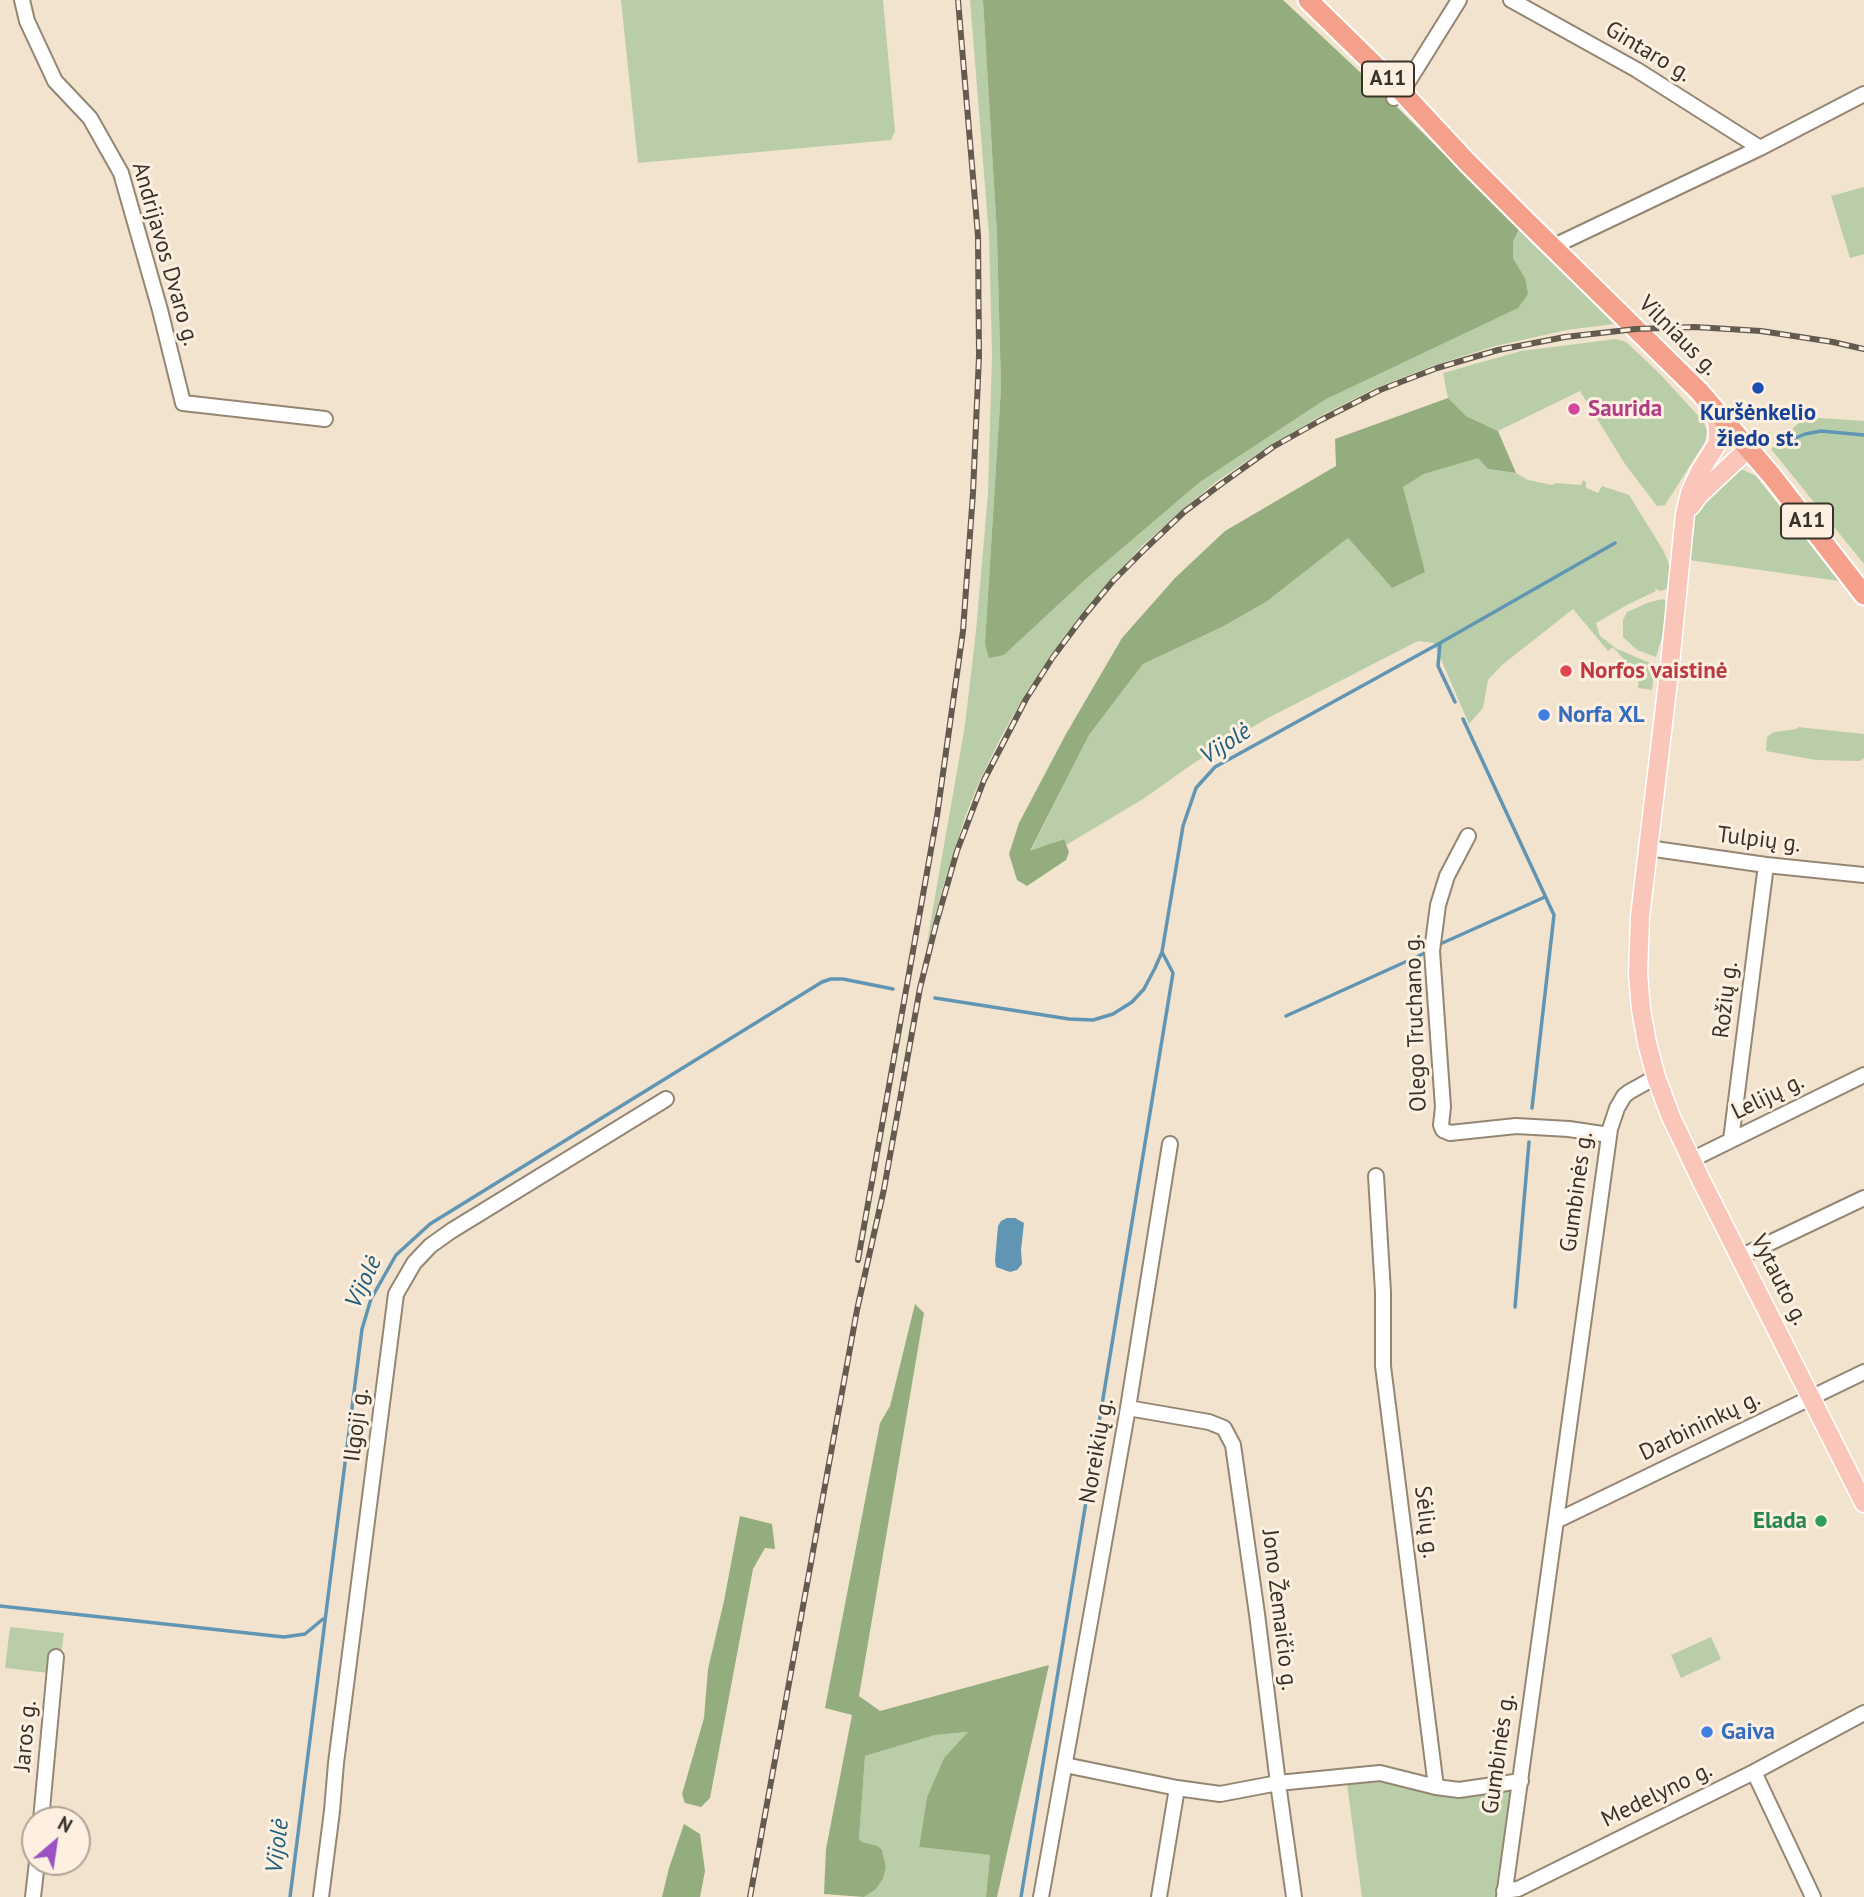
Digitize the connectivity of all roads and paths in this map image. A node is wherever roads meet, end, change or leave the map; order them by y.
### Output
1 (22, 0) edge
2 (1293, 0) edge
3 (1308, 0) edge
4 (1459, 0) edge
5 (1511, 0) edge
6 (1864, 94) edge
7 (1397, 95) junction
8 (1760, 148) junction
9 (1552, 247) junction
10 (1699, 391) junction
11 (325, 419) dead end
12 (1749, 448) junction
13 (1685, 514) junction
14 (1860, 583) edge
15 (1468, 836) dead end
16 (1648, 848) junction
17 (1766, 865) junction
18 (1864, 875) edge
19 (1864, 1075) edge
20 (1656, 1077) junction
21 (666, 1099) dead end
22 (1609, 1135) junction
23 (1731, 1140) junction
24 (1170, 1144) dead end
25 (1691, 1160) junction
26 (1376, 1176) dead end
27 (1864, 1198) edge
28 (1740, 1257) junction
29 (1864, 1372) edge
30 (1811, 1398) junction
31 (1128, 1408) junction
32 (1864, 1503) edge
33 (1556, 1521) junction
34 (56, 1657) dead end
35 (1864, 1713) edge
36 (1065, 1765) junction
37 (1754, 1772) junction
38 (1521, 1781) junction
39 (1278, 1783) junction
40 (1436, 1787) junction
41 (1177, 1788) junction
42 (42, 1806) edge
43 (35, 1876) edge
44 (1504, 1894) edge
45 (33, 1897) edge
46 (321, 1897) edge
47 (1041, 1897) edge
48 (1159, 1897) edge
49 (1294, 1897) edge
50 (1812, 1897) edge

1 - 11 street, Andrijavos Dvaro g.
2 - 7 highway, Vilniaus g. / A11
3 - 7 highway, Vilniaus g. / A11
4 - 7 street
5 - 8 street, Gintaro g.
6 - 8 street
7 - 9 highway, Vilniaus g. / A11
8 - 9 street
9 - 10 highway, Vilniaus g. / A11
10 - 12 highway, Vilniaus g. / A11
10 - 13 main road
12 - 13 main road
12 - 14 highway, Vilniaus g. / A11
13 - 16 main road
15 - 22 street, Olego Truchano g.
16 - 17 street, Tulpių g.
16 - 20 main road
17 - 18 street, Tulpių g.
17 - 23 street, Rožių g.
19 - 23 street, Lelijų g.
20 - 22 street, Gumbinės g.
20 - 25 main road, Vytauto g.
21 - 46 street, Ilgoji g.
22 - 33 street, Gumbinės g.
23 - 25 street, Lelijų g.
24 - 31 street, Noreikių g.
25 - 28 main road, Vytauto g.
26 - 40 street, Sėlių g.
27 - 28 street
28 - 30 main road, Vytauto g.
29 - 30 street, Darbininkų g.
30 - 32 main road, Vytauto g.
30 - 33 street, Darbininkų g.
31 - 36 street, Noreikių g.
31 - 39 street, Jono Žemaičio g.
33 - 38 street, Gumbinės g.
34 - 42 street, Jaros g.
35 - 37 street, Medelyno g.
36 - 41 street
36 - 47 street, Noreikių g.
37 - 44 street, Medelyno g.
37 - 50 street
38 - 40 street
38 - 44 street, Gumbinės g.
39 - 40 street
39 - 41 street
39 - 49 street, Jono Žemaičio g.
41 - 48 street
43 - 45 street

